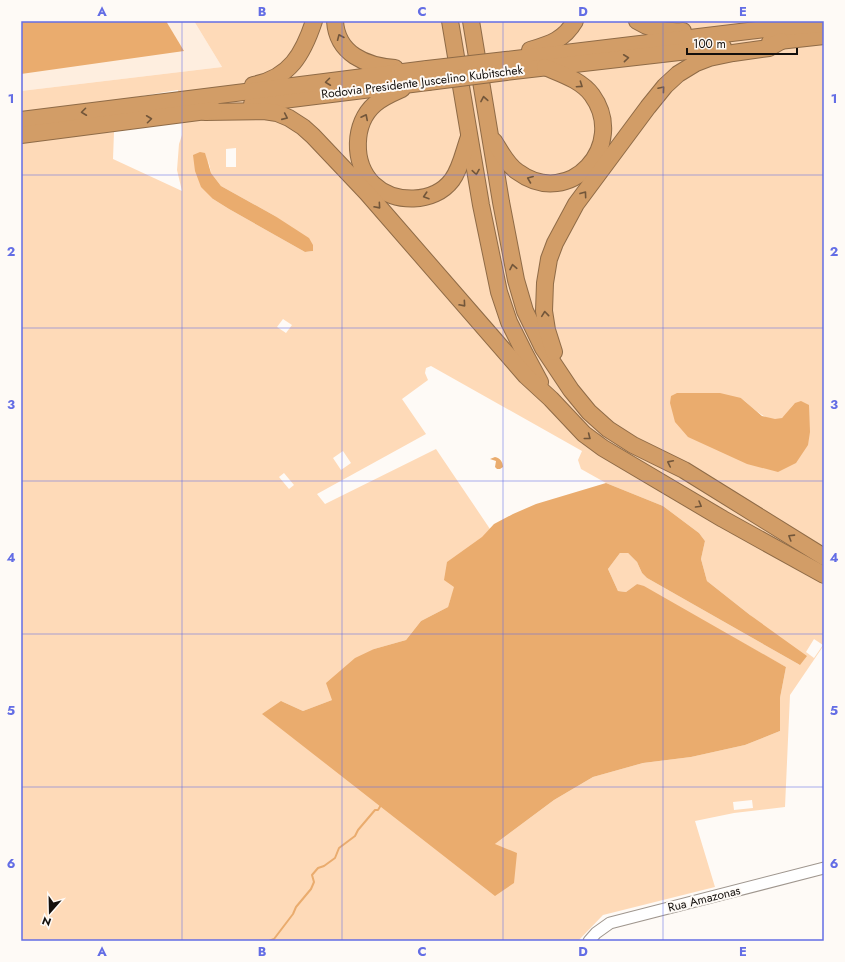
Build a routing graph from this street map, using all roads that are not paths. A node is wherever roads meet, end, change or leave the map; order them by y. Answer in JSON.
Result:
{"nodes":[{"id":1,"x":314,"y":21,"type":"edge"},
{"id":2,"x":335,"y":21,"type":"edge"},
{"id":3,"x":450,"y":21,"type":"edge"},
{"id":4,"x":471,"y":21,"type":"edge"},
{"id":5,"x":575,"y":21,"type":"edge"},
{"id":6,"x":637,"y":21,"type":"edge"},
{"id":7,"x":824,"y":24,"type":"edge"},
{"id":8,"x":732,"y":33,"type":"junction"},
{"id":9,"x":824,"y":36,"type":"edge"},
{"id":10,"x":780,"y":41,"type":"junction"},
{"id":11,"x":508,"y":64,"type":"junction"},
{"id":12,"x":545,"y":67,"type":"junction"},
{"id":13,"x":424,"y":76,"type":"junction"},
{"id":14,"x":217,"y":96,"type":"junction"},
{"id":15,"x":205,"y":112,"type":"junction"},
{"id":16,"x":21,"y":120,"type":"edge"},
{"id":17,"x":470,"y":133,"type":"junction"},
{"id":18,"x":21,"y":135,"type":"edge"},
{"id":19,"x":491,"y":137,"type":"junction"},
{"id":20,"x":571,"y":390,"type":"junction"},
{"id":21,"x":551,"y":399,"type":"junction"},
{"id":22,"x":608,"y":428,"type":"junction"},
{"id":23,"x":824,"y":557,"type":"edge"},
{"id":24,"x":824,"y":575,"type":"edge"},
{"id":25,"x":824,"y":868,"type":"edge"},
{"id":26,"x":589,"y":941,"type":"edge"}],
"edges":[{"from":1,"to":14,"type":"highway"},
{"from":13,"to":2,"type":"highway","one_way":true},
{"from":3,"to":17,"type":"highway"},
{"from":19,"to":4,"type":"highway","one_way":true},
{"from":5,"to":11,"type":"highway"},
{"from":6,"to":8,"type":"highway"},
{"from":7,"to":8,"type":"highway","name":"Rodovia Presidente Juscelino Kubitschek"},
{"from":8,"to":11,"type":"highway","name":"Rodovia Presidente Juscelino Kubitschek"},
{"from":9,"to":10,"type":"highway","name":"Rodovia Presidente Juscelino Kubitschek"},
{"from":12,"to":10,"type":"highway","name":"Rodovia Presidente Juscelino Kubitschek","one_way":true},
{"from":20,"to":10,"type":"highway","one_way":true},
{"from":11,"to":12,"type":"highway","name":"Rodovia Presidente Juscelino Kubitschek"},
{"from":11,"to":13,"type":"highway","name":"Rodovia Presidente Juscelino Kubitschek","bridge":true},
{"from":12,"to":19,"type":"highway","one_way":true},
{"from":13,"to":14,"type":"highway","name":"Rodovia Presidente Juscelino Kubitschek","one_way":true},
{"from":13,"to":15,"type":"highway","name":"Rodovia Presidente Juscelino Kubitschek"},
{"from":17,"to":13,"type":"highway","one_way":true},
{"from":14,"to":16,"type":"highway","name":"Rodovia Presidente Juscelino Kubitschek","one_way":true},
{"from":18,"to":15,"type":"highway","name":"Rodovia Presidente Juscelino Kubitschek","one_way":true},
{"from":15,"to":21,"type":"highway","one_way":true},
{"from":17,"to":21,"type":"highway","one_way":true},
{"from":20,"to":19,"type":"highway","one_way":true},
{"from":20,"to":22,"type":"highway"},
{"from":21,"to":22,"type":"highway"},
{"from":21,"to":24,"type":"highway","one_way":true},
{"from":23,"to":22,"type":"highway","one_way":true},
{"from":25,"to":26,"type":"street","name":"Rua Amazonas"}]}
